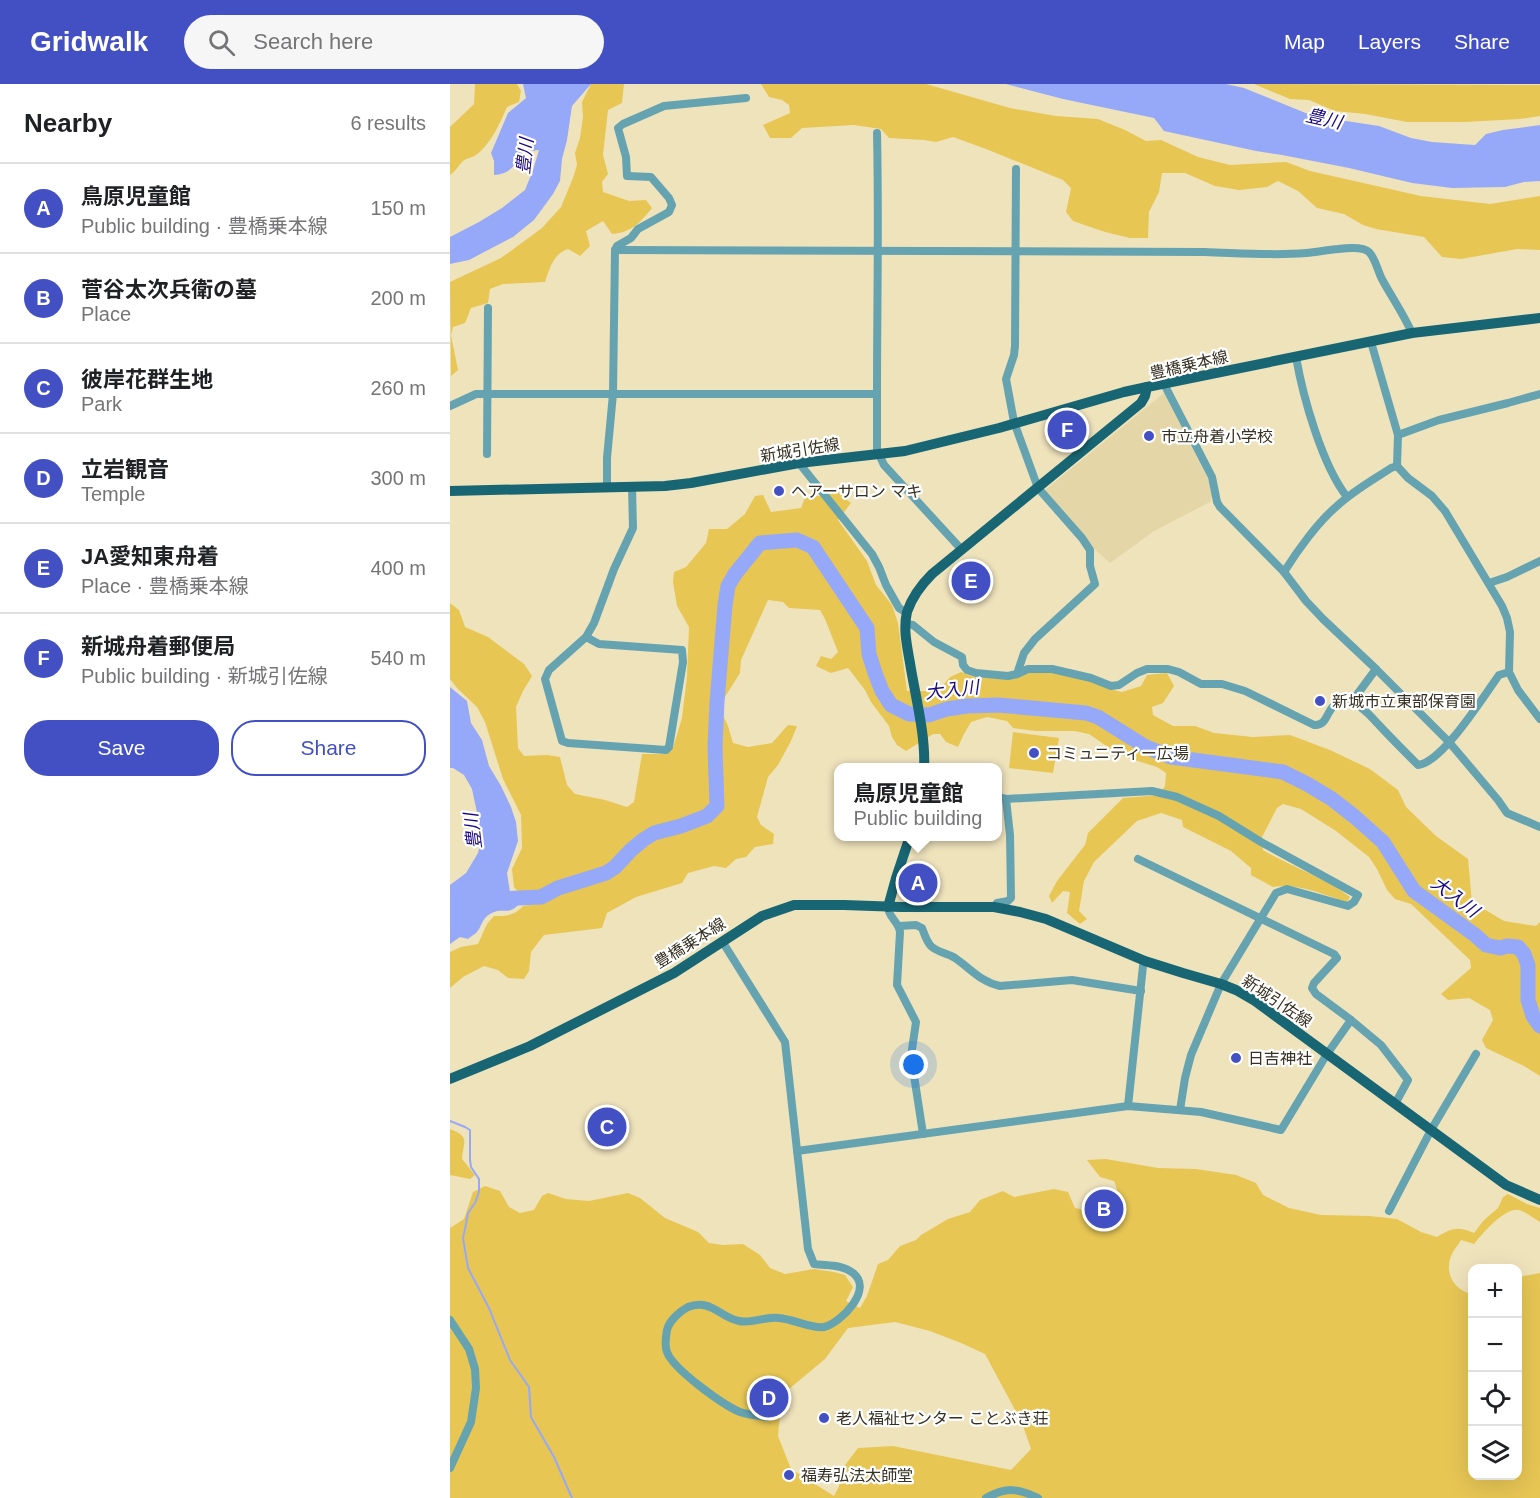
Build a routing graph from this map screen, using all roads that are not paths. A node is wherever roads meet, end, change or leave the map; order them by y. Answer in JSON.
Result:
{"nodes":[{"id":1,"x":746,"y":98,"type":"dead end"},
{"id":2,"x":877,"y":133,"type":"dead end"},
{"id":3,"x":1017,"y":169,"type":"dead end"},
{"id":4,"x":615,"y":250,"type":"junction"},
{"id":5,"x":877,"y":252,"type":"junction"},
{"id":6,"x":1015,"y":252,"type":"junction"},
{"id":7,"x":488,"y":308,"type":"dead end"},
{"id":8,"x":1540,"y":318,"type":"edge"},
{"id":9,"x":1412,"y":333,"type":"junction"},
{"id":10,"x":1371,"y":342,"type":"junction"},
{"id":11,"x":1296,"y":357,"type":"junction"},
{"id":12,"x":1164,"y":384,"type":"junction"},
{"id":13,"x":1147,"y":387,"type":"junction"},
{"id":14,"x":487,"y":394,"type":"junction"},
{"id":15,"x":613,"y":394,"type":"junction"},
{"id":16,"x":877,"y":394,"type":"junction"},
{"id":17,"x":1540,"y":394,"type":"edge"},
{"id":18,"x":450,"y":406,"type":"edge"},
{"id":19,"x":1014,"y":424,"type":"junction"},
{"id":20,"x":1398,"y":435,"type":"junction"},
{"id":21,"x":487,"y":454,"type":"dead end"},
{"id":22,"x":878,"y":454,"type":"junction"},
{"id":23,"x":799,"y":463,"type":"junction"},
{"id":24,"x":1397,"y":466,"type":"junction"},
{"id":25,"x":632,"y":487,"type":"junction"},
{"id":26,"x":607,"y":488,"type":"junction"},
{"id":27,"x":1038,"y":488,"type":"junction"},
{"id":28,"x":450,"y":491,"type":"edge"},
{"id":29,"x":1347,"y":497,"type":"junction"},
{"id":30,"x":962,"y":550,"type":"junction"},
{"id":31,"x":1540,"y":561,"type":"edge"},
{"id":32,"x":1284,"y":573,"type":"junction"},
{"id":33,"x":1489,"y":583,"type":"junction"},
{"id":34,"x":906,"y":618,"type":"junction"},
{"id":35,"x":586,"y":637,"type":"junction"},
{"id":36,"x":1376,"y":669,"type":"junction"},
{"id":37,"x":1509,"y":672,"type":"junction"},
{"id":38,"x":1017,"y":674,"type":"junction"},
{"id":39,"x":1354,"y":704,"type":"junction"},
{"id":40,"x":1540,"y":719,"type":"edge"},
{"id":41,"x":1449,"y":742,"type":"junction"},
{"id":42,"x":924,"y":763,"type":"edge"},
{"id":43,"x":1002,"y":798,"type":"edge"},
{"id":44,"x":1540,"y":828,"type":"edge"},
{"id":45,"x":909,"y":841,"type":"edge"},
{"id":46,"x":1138,"y":859,"type":"dead end"},
{"id":47,"x":888,"y":907,"type":"junction"},
{"id":48,"x":994,"y":907,"type":"junction"},
{"id":49,"x":1260,"y":919,"type":"junction"},
{"id":50,"x":899,"y":926,"type":"junction"},
{"id":51,"x":722,"y":941,"type":"junction"},
{"id":52,"x":1145,"y":961,"type":"junction"},
{"id":53,"x":1221,"y":984,"type":"junction"},
{"id":54,"x":1141,"y":991,"type":"junction"},
{"id":55,"x":1351,"y":1020,"type":"junction"},
{"id":56,"x":1327,"y":1054,"type":"junction"},
{"id":57,"x":1476,"y":1054,"type":"dead end"},
{"id":58,"x":450,"y":1079,"type":"edge"},
{"id":59,"x":1395,"y":1104,"type":"junction"},
{"id":60,"x":1128,"y":1106,"type":"junction"},
{"id":61,"x":1180,"y":1110,"type":"junction"},
{"id":62,"x":1431,"y":1130,"type":"junction"},
{"id":63,"x":923,"y":1134,"type":"junction"},
{"id":64,"x":797,"y":1151,"type":"junction"},
{"id":65,"x":1540,"y":1200,"type":"edge"},
{"id":66,"x":1389,"y":1211,"type":"dead end"},
{"id":67,"x":450,"y":1320,"type":"edge"},
{"id":68,"x":767,"y":1417,"type":"dead end"},
{"id":69,"x":450,"y":1468,"type":"edge"},
{"id":70,"x":986,"y":1498,"type":"edge"},
{"id":71,"x":1038,"y":1498,"type":"edge"}],
"edges":[{"from":1,"to":4,"type":"street"},
{"from":2,"to":5,"type":"street"},
{"from":3,"to":6,"type":"street"},
{"from":4,"to":5,"type":"street"},
{"from":4,"to":15,"type":"street"},
{"from":5,"to":6,"type":"street"},
{"from":5,"to":16,"type":"street"},
{"from":6,"to":9,"type":"street"},
{"from":6,"to":19,"type":"street"},
{"from":7,"to":14,"type":"street"},
{"from":8,"to":9,"type":"main road","name":"豊橋乗本線"},
{"from":9,"to":10,"type":"main road","name":"豊橋乗本線"},
{"from":10,"to":11,"type":"main road","name":"豊橋乗本線"},
{"from":10,"to":20,"type":"street"},
{"from":11,"to":12,"type":"main road","name":"豊橋乗本線"},
{"from":11,"to":29,"type":"street"},
{"from":12,"to":13,"type":"main road","name":"豊橋乗本線"},
{"from":12,"to":32,"type":"street"},
{"from":13,"to":19,"type":"main road","name":"新城引佐線"},
{"from":13,"to":27,"type":"main road","name":"豊橋乗本線"},
{"from":14,"to":15,"type":"street"},
{"from":14,"to":18,"type":"street"},
{"from":14,"to":21,"type":"street"},
{"from":15,"to":16,"type":"street"},
{"from":15,"to":26,"type":"street"},
{"from":16,"to":22,"type":"street"},
{"from":17,"to":20,"type":"street"},
{"from":19,"to":22,"type":"main road","name":"新城引佐線"},
{"from":19,"to":27,"type":"street"},
{"from":20,"to":24,"type":"street"},
{"from":22,"to":23,"type":"main road","name":"新城引佐線"},
{"from":22,"to":30,"type":"street"},
{"from":23,"to":25,"type":"main road","name":"新城引佐線"},
{"from":23,"to":34,"type":"street"},
{"from":24,"to":29,"type":"street"},
{"from":24,"to":33,"type":"street"},
{"from":25,"to":26,"type":"main road","name":"新城引佐線"},
{"from":25,"to":35,"type":"street"},
{"from":26,"to":28,"type":"main road","name":"新城引佐線"},
{"from":27,"to":30,"type":"main road","name":"豊橋乗本線"},
{"from":27,"to":38,"type":"street"},
{"from":29,"to":32,"type":"street"},
{"from":30,"to":34,"type":"main road","name":"豊橋乗本線"},
{"from":31,"to":33,"type":"street"},
{"from":32,"to":36,"type":"street"},
{"from":33,"to":37,"type":"street"},
{"from":34,"to":38,"type":"street"},
{"from":34,"to":42,"type":"main road"},
{"from":35,"to":35,"type":"street"},
{"from":36,"to":39,"type":"street"},
{"from":36,"to":41,"type":"street"},
{"from":37,"to":40,"type":"street"},
{"from":37,"to":41,"type":"street"},
{"from":38,"to":39,"type":"street"},
{"from":39,"to":41,"type":"street"},
{"from":41,"to":44,"type":"street"},
{"from":43,"to":48,"type":"street"},
{"from":43,"to":49,"type":"street"},
{"from":45,"to":47,"type":"main road"},
{"from":46,"to":49,"type":"street"},
{"from":47,"to":48,"type":"main road","name":"新城引佐線"},
{"from":47,"to":50,"type":"street"},
{"from":47,"to":51,"type":"main road","name":"豊橋乗本線"},
{"from":48,"to":52,"type":"main road","name":"新城引佐線"},
{"from":49,"to":53,"type":"street"},
{"from":49,"to":55,"type":"street"},
{"from":50,"to":54,"type":"street"},
{"from":50,"to":63,"type":"street"},
{"from":51,"to":58,"type":"main road","name":"豊橋乗本線"},
{"from":51,"to":64,"type":"street"},
{"from":52,"to":53,"type":"main road","name":"新城引佐線"},
{"from":52,"to":54,"type":"street"},
{"from":53,"to":56,"type":"main road","name":"新城引佐線"},
{"from":53,"to":61,"type":"street"},
{"from":54,"to":60,"type":"street"},
{"from":55,"to":56,"type":"street"},
{"from":55,"to":59,"type":"street"},
{"from":56,"to":59,"type":"main road","name":"新城引佐線"},
{"from":56,"to":61,"type":"street"},
{"from":57,"to":62,"type":"street"},
{"from":59,"to":62,"type":"main road","name":"新城引佐線"},
{"from":60,"to":61,"type":"street"},
{"from":60,"to":63,"type":"street"},
{"from":62,"to":65,"type":"main road","name":"新城引佐線"},
{"from":62,"to":66,"type":"street"},
{"from":63,"to":64,"type":"street"},
{"from":64,"to":68,"type":"street"},
{"from":67,"to":69,"type":"street"},
{"from":70,"to":71,"type":"street"}]}
